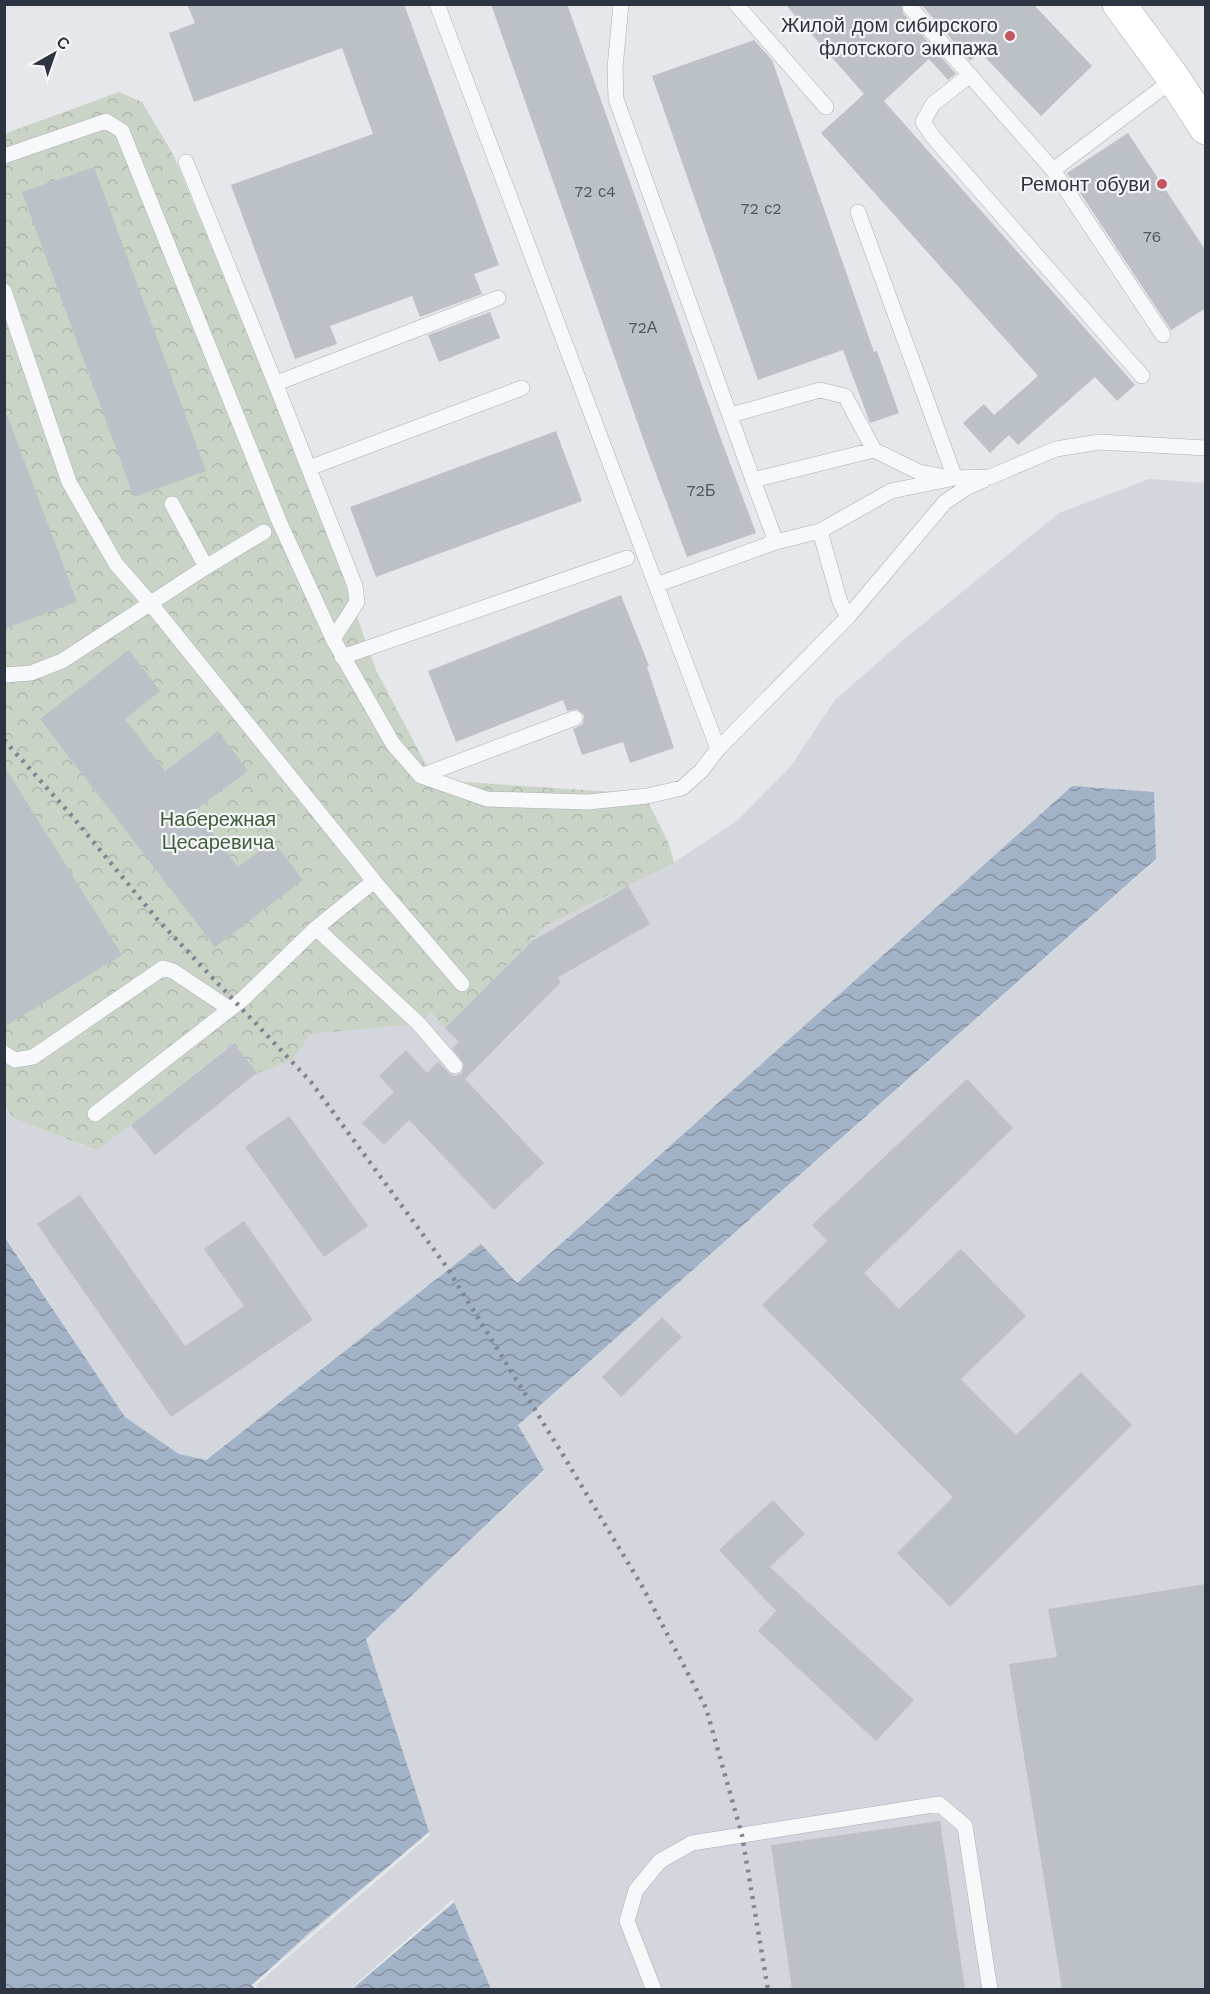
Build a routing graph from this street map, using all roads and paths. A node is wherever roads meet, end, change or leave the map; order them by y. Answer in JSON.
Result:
{"nodes":[{"id":1,"x":437,"y":4,"type":"edge"},
{"id":2,"x":621,"y":4,"type":"edge"},
{"id":3,"x":736,"y":4,"type":"edge"},
{"id":4,"x":1119,"y":4,"type":"edge"},
{"id":5,"x":910,"y":7,"type":"dead end"},
{"id":6,"x":970,"y":75,"type":"junction"},
{"id":7,"x":1174,"y":79,"type":"junction"},
{"id":8,"x":826,"y":107,"type":"dead end"},
{"id":9,"x":1206,"y":128,"type":"edge"},
{"id":10,"x":4,"y":156,"type":"edge"},
{"id":11,"x":186,"y":162,"type":"dead end"},
{"id":12,"x":1053,"y":170,"type":"junction"},
{"id":13,"x":858,"y":212,"type":"dead end"},
{"id":14,"x":4,"y":291,"type":"edge"},
{"id":15,"x":498,"y":298,"type":"dead end"},
{"id":16,"x":1162,"y":335,"type":"dead end"},
{"id":17,"x":1142,"y":376,"type":"dead end"},
{"id":18,"x":276,"y":385,"type":"junction"},
{"id":19,"x":522,"y":388,"type":"dead end"},
{"id":20,"x":731,"y":415,"type":"junction"},
{"id":21,"x":1206,"y":448,"type":"edge"},
{"id":22,"x":874,"y":450,"type":"junction"},
{"id":23,"x":309,"y":468,"type":"junction"},
{"id":24,"x":990,"y":477,"type":"junction"},
{"id":25,"x":955,"y":478,"type":"junction"},
{"id":26,"x":753,"y":480,"type":"junction"},
{"id":27,"x":172,"y":504,"type":"dead end"},
{"id":28,"x":820,"y":531,"type":"junction"},
{"id":29,"x":264,"y":532,"type":"dead end"},
{"id":30,"x":776,"y":542,"type":"junction"},
{"id":31,"x":627,"y":558,"type":"dead end"},
{"id":32,"x":206,"y":567,"type":"junction"},
{"id":33,"x":656,"y":585,"type":"junction"},
{"id":34,"x":151,"y":604,"type":"junction"},
{"id":35,"x":848,"y":617,"type":"junction"},
{"id":36,"x":333,"y":639,"type":"junction"},
{"id":37,"x":342,"y":657,"type":"junction"},
{"id":38,"x":4,"y":675,"type":"edge"},
{"id":39,"x":575,"y":718,"type":"dead end"},
{"id":40,"x":718,"y":749,"type":"junction"},
{"id":41,"x":421,"y":776,"type":"junction"},
{"id":42,"x":374,"y":881,"type":"junction"},
{"id":43,"x":316,"y":928,"type":"junction"},
{"id":44,"x":462,"y":984,"type":"dead end"},
{"id":45,"x":230,"y":1008,"type":"junction"},
{"id":46,"x":4,"y":1053,"type":"edge"},
{"id":47,"x":455,"y":1066,"type":"dead end"},
{"id":48,"x":95,"y":1114,"type":"dead end"},
{"id":49,"x":654,"y":1989,"type":"edge"},
{"id":50,"x":990,"y":1989,"type":"edge"}],
"edges":[{"from":1,"to":33,"type":"lane"},
{"from":2,"to":20,"type":"lane"},
{"from":3,"to":8,"type":"lane"},
{"from":4,"to":7,"type":"main road"},
{"from":5,"to":6,"type":"lane"},
{"from":6,"to":12,"type":"lane"},
{"from":6,"to":17,"type":"lane"},
{"from":7,"to":9,"type":"main road"},
{"from":7,"to":12,"type":"lane"},
{"from":10,"to":36,"type":"lane"},
{"from":11,"to":18,"type":"lane"},
{"from":12,"to":16,"type":"lane"},
{"from":13,"to":25,"type":"lane"},
{"from":14,"to":34,"type":"lane"},
{"from":15,"to":18,"type":"lane"},
{"from":18,"to":23,"type":"lane"},
{"from":19,"to":23,"type":"lane"},
{"from":20,"to":22,"type":"lane"},
{"from":20,"to":26,"type":"lane"},
{"from":21,"to":24,"type":"lane"},
{"from":22,"to":25,"type":"lane"},
{"from":22,"to":26,"type":"lane"},
{"from":23,"to":36,"type":"lane"},
{"from":24,"to":25,"type":"lane"},
{"from":24,"to":35,"type":"lane"},
{"from":25,"to":28,"type":"lane"},
{"from":26,"to":30,"type":"lane"},
{"from":27,"to":32,"type":"lane"},
{"from":28,"to":30,"type":"lane"},
{"from":28,"to":35,"type":"lane"},
{"from":29,"to":32,"type":"lane"},
{"from":30,"to":33,"type":"lane"},
{"from":31,"to":37,"type":"lane"},
{"from":32,"to":34,"type":"lane"},
{"from":33,"to":40,"type":"lane"},
{"from":34,"to":38,"type":"lane"},
{"from":34,"to":42,"type":"lane"},
{"from":35,"to":40,"type":"lane"},
{"from":36,"to":37,"type":"lane"},
{"from":37,"to":41,"type":"lane"},
{"from":39,"to":41,"type":"lane"},
{"from":40,"to":41,"type":"lane"},
{"from":42,"to":43,"type":"lane"},
{"from":42,"to":44,"type":"lane"},
{"from":43,"to":45,"type":"lane"},
{"from":43,"to":47,"type":"lane"},
{"from":45,"to":46,"type":"lane"},
{"from":45,"to":48,"type":"lane"},
{"from":49,"to":50,"type":"lane"}]}
